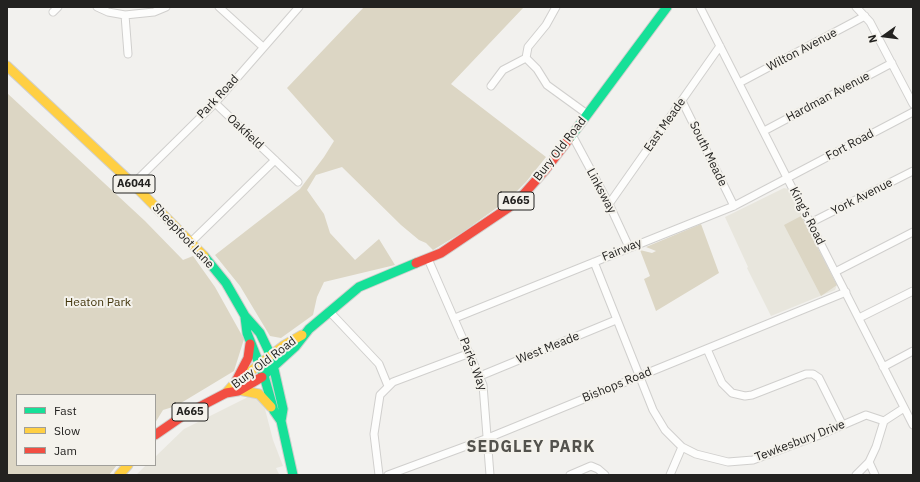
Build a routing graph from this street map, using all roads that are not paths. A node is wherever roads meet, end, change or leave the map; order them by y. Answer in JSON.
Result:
{"nodes":[{"id":1,"x":98,"y":7,"type":"edge"},
{"id":2,"x":166,"y":7,"type":"edge"},
{"id":3,"x":218,"y":7,"type":"edge"},
{"id":4,"x":299,"y":7,"type":"edge"},
{"id":5,"x":556,"y":7,"type":"edge"},
{"id":6,"x":667,"y":7,"type":"edge"},
{"id":7,"x":856,"y":7,"type":"edge"},
{"id":8,"x":703,"y":8,"type":"edge"},
{"id":9,"x":125,"y":15,"type":"junction"},
{"id":10,"x":865,"y":16,"type":"junction"},
{"id":11,"x":720,"y":46,"type":"junction"},
{"id":12,"x":263,"y":47,"type":"junction"},
{"id":13,"x":128,"y":54,"type":"dead end"},
{"id":14,"x":526,"y":58,"type":"junction"},
{"id":15,"x":892,"y":63,"type":"junction"},
{"id":16,"x":7,"y":66,"type":"edge"},
{"id":17,"x":739,"y":83,"type":"junction"},
{"id":18,"x":491,"y":86,"type":"dead end"},
{"id":19,"x":682,"y":101,"type":"junction"},
{"id":20,"x":215,"y":103,"type":"junction"},
{"id":21,"x":913,"y":104,"type":"edge"},
{"id":22,"x":913,"y":112,"type":"edge"},
{"id":23,"x":587,"y":114,"type":"junction"},
{"id":24,"x":764,"y":131,"type":"junction"},
{"id":25,"x":572,"y":135,"type":"junction"},
{"id":26,"x":275,"y":160,"type":"junction"},
{"id":27,"x":913,"y":171,"type":"edge"},
{"id":28,"x":787,"y":178,"type":"junction"},
{"id":29,"x":298,"y":182,"type":"dead end"},
{"id":30,"x":133,"y":184,"type":"junction"},
{"id":31,"x":609,"y":204,"type":"junction"},
{"id":32,"x":734,"y":206,"type":"junction"},
{"id":33,"x":810,"y":222,"type":"junction"},
{"id":34,"x":913,"y":232,"type":"edge"},
{"id":35,"x":191,"y":242,"type":"junction"},
{"id":36,"x":629,"y":247,"type":"junction"},
{"id":37,"x":428,"y":259,"type":"junction"},
{"id":38,"x":594,"y":262,"type":"junction"},
{"id":39,"x":835,"y":272,"type":"junction"},
{"id":40,"x":913,"y":291,"type":"edge"},
{"id":41,"x":846,"y":292,"type":"junction"},
{"id":42,"x":329,"y":311,"type":"junction"},
{"id":43,"x":245,"y":316,"type":"junction"},
{"id":44,"x":455,"y":318,"type":"junction"},
{"id":45,"x":859,"y":318,"type":"junction"},
{"id":46,"x":616,"y":320,"type":"junction"},
{"id":47,"x":303,"y":335,"type":"junction"},
{"id":48,"x":250,"y":342,"type":"junction"},
{"id":49,"x":707,"y":349,"type":"junction"},
{"id":50,"x":913,"y":351,"type":"edge"},
{"id":51,"x":470,"y":353,"type":"junction"},
{"id":52,"x":265,"y":360,"type":"junction"},
{"id":53,"x":884,"y":366,"type":"junction"},
{"id":54,"x":274,"y":367,"type":"junction"},
{"id":55,"x":264,"y":376,"type":"junction"},
{"id":56,"x":480,"y":376,"type":"junction"},
{"id":57,"x":639,"y":376,"type":"junction"},
{"id":58,"x":388,"y":386,"type":"junction"},
{"id":59,"x":235,"y":388,"type":"junction"},
{"id":60,"x":908,"y":410,"type":"edge"},
{"id":61,"x":274,"y":411,"type":"junction"},
{"id":62,"x":281,"y":421,"type":"junction"},
{"id":63,"x":884,"y":421,"type":"junction"},
{"id":64,"x":842,"y":424,"type":"junction"},
{"id":65,"x":913,"y":425,"type":"edge"},
{"id":66,"x":156,"y":433,"type":"edge"},
{"id":67,"x":488,"y":438,"type":"junction"},
{"id":68,"x":682,"y":447,"type":"junction"},
{"id":69,"x":869,"y":462,"type":"junction"},
{"id":70,"x":127,"y":466,"type":"edge"},
{"id":71,"x":408,"y":467,"type":"junction"},
{"id":72,"x":119,"y":475,"type":"edge"},
{"id":73,"x":293,"y":475,"type":"edge"},
{"id":74,"x":379,"y":475,"type":"edge"},
{"id":75,"x":388,"y":475,"type":"edge"},
{"id":76,"x":410,"y":475,"type":"edge"},
{"id":77,"x":490,"y":475,"type":"edge"},
{"id":78,"x":570,"y":475,"type":"edge"},
{"id":79,"x":605,"y":475,"type":"edge"},
{"id":80,"x":670,"y":475,"type":"edge"},
{"id":81,"x":856,"y":475,"type":"edge"},
{"id":82,"x":875,"y":475,"type":"edge"}],
"edges":[{"from":1,"to":9,"type":"street"},
{"from":2,"to":9,"type":"street"},
{"from":3,"to":12,"type":"street"},
{"from":4,"to":12,"type":"street","name":"Park Road"},
{"from":5,"to":14,"type":"street"},
{"from":6,"to":23,"type":"main road","name":"Bury Old Road","number":"A665"},
{"from":7,"to":10,"type":"street"},
{"from":8,"to":11,"type":"street","name":"King's Road"},
{"from":9,"to":13,"type":"street"},
{"from":10,"to":15,"type":"street"},
{"from":10,"to":17,"type":"street","name":"Wilton Avenue"},
{"from":11,"to":17,"type":"street","name":"King's Road"},
{"from":11,"to":19,"type":"street","name":"East Meade"},
{"from":12,"to":20,"type":"street","name":"Park Road"},
{"from":14,"to":18,"type":"street"},
{"from":14,"to":23,"type":"street"},
{"from":15,"to":21,"type":"street"},
{"from":15,"to":24,"type":"street","name":"Hardman Avenue"},
{"from":16,"to":30,"type":"main road","name":"Sheepfoot Lane","number":"A6044"},
{"from":17,"to":24,"type":"street","name":"King's Road"},
{"from":19,"to":31,"type":"street","name":"East Meade"},
{"from":19,"to":32,"type":"street","name":"South Meade"},
{"from":20,"to":26,"type":"street","name":"Oakfield"},
{"from":20,"to":30,"type":"street","name":"Park Road"},
{"from":22,"to":28,"type":"street","name":"Fort Road"},
{"from":23,"to":25,"type":"main road","name":"Bury Old Road","number":"A665"},
{"from":24,"to":28,"type":"street","name":"King's Road"},
{"from":25,"to":31,"type":"street","name":"Linksway"},
{"from":25,"to":37,"type":"main road","name":"Bury Old Road","number":"A665"},
{"from":26,"to":29,"type":"street","name":"Oakfield"},
{"from":26,"to":35,"type":"street"},
{"from":27,"to":33,"type":"street","name":"York Avenue"},
{"from":28,"to":32,"type":"street","name":"Fairway"},
{"from":28,"to":33,"type":"street","name":"King's Road"},
{"from":30,"to":35,"type":"main road","name":"Sheepfoot Lane","number":"A6044"},
{"from":31,"to":36,"type":"street","name":"Linksway"},
{"from":32,"to":36,"type":"street","name":"Fairway"},
{"from":33,"to":39,"type":"street","name":"King's Road"},
{"from":34,"to":39,"type":"street"},
{"from":35,"to":43,"type":"main road","name":"Sheepfoot Lane","number":"A6044"},
{"from":36,"to":38,"type":"street","name":"Fairway"},
{"from":37,"to":42,"type":"main road","name":"Bury Old Road","number":"A665"},
{"from":37,"to":44,"type":"street","name":"Parks Way"},
{"from":38,"to":44,"type":"street","name":"Fairway"},
{"from":38,"to":46,"type":"street","name":"Tewkesbury Drive"},
{"from":39,"to":41,"type":"street","name":"King's Road"},
{"from":40,"to":45,"type":"street"},
{"from":41,"to":45,"type":"street","name":"King's Road"},
{"from":41,"to":49,"type":"street","name":"Bishops Road"},
{"from":42,"to":47,"type":"main road","name":"Bury Old Road","number":"A665"},
{"from":42,"to":58,"type":"street"},
{"from":43,"to":48,"type":"main road","name":"Sheepfoot Lane","number":"A6044"},
{"from":43,"to":52,"type":"main road","name":"Sheepfoot Lane","number":"A6044"},
{"from":44,"to":51,"type":"street","name":"Parks Way"},
{"from":45,"to":53,"type":"street","name":"King's Road"},
{"from":46,"to":56,"type":"street","name":"West Meade"},
{"from":46,"to":57,"type":"street","name":"Tewkesbury Drive"},
{"from":47,"to":52,"type":"main road","name":"Bury Old Road","number":"A665"},
{"from":47,"to":54,"type":"main road","name":"Bury Old Road","number":"A665"},
{"from":48,"to":52,"type":"main road","name":"Sheepfoot Lane","number":"A6044"},
{"from":48,"to":59,"type":"main road"},
{"from":49,"to":57,"type":"street","name":"Bishops Road"},
{"from":49,"to":64,"type":"street"},
{"from":50,"to":53,"type":"street"},
{"from":51,"to":56,"type":"street","name":"Parks Way"},
{"from":51,"to":58,"type":"street"},
{"from":52,"to":54,"type":"main road","name":"Sheepfoot Lane","number":"A6044"},
{"from":52,"to":55,"type":"main road","name":"Sheepfoot Lane","number":"A6044"},
{"from":52,"to":59,"type":"main road","name":"Bury Old Road","number":"A665"},
{"from":53,"to":60,"type":"street","name":"King's Road"},
{"from":54,"to":55,"type":"main road","name":"Bury Old Road","number":"A665"},
{"from":54,"to":62,"type":"main road","number":"A6044"},
{"from":55,"to":59,"type":"main road","name":"Bury Old Road","number":"A665"},
{"from":55,"to":61,"type":"main road","number":"A6044"},
{"from":56,"to":67,"type":"street","name":"Parks Way"},
{"from":57,"to":67,"type":"street","name":"Bishops Road"},
{"from":57,"to":68,"type":"street","name":"Tewkesbury Drive"},
{"from":58,"to":74,"type":"street"},
{"from":59,"to":61,"type":"main road"},
{"from":59,"to":66,"type":"main road","name":"Bury Old Road","number":"A665"},
{"from":60,"to":63,"type":"street"},
{"from":60,"to":65,"type":"street","name":"King's Road"},
{"from":61,"to":62,"type":"main road","number":"A6044"},
{"from":62,"to":73,"type":"main road","number":"A6044"},
{"from":63,"to":64,"type":"street","name":"Tewkesbury Drive"},
{"from":63,"to":69,"type":"street"},
{"from":64,"to":68,"type":"street","name":"Tewkesbury Drive"},
{"from":67,"to":71,"type":"street","name":"Bishops Road"},
{"from":67,"to":77,"type":"street","name":"Parks Way"},
{"from":68,"to":80,"type":"street"},
{"from":69,"to":81,"type":"street"},
{"from":69,"to":82,"type":"street"},
{"from":70,"to":72,"type":"main road"},
{"from":71,"to":75,"type":"street","name":"Bishops Road"},
{"from":71,"to":76,"type":"street"},
{"from":78,"to":79,"type":"street"}]}
